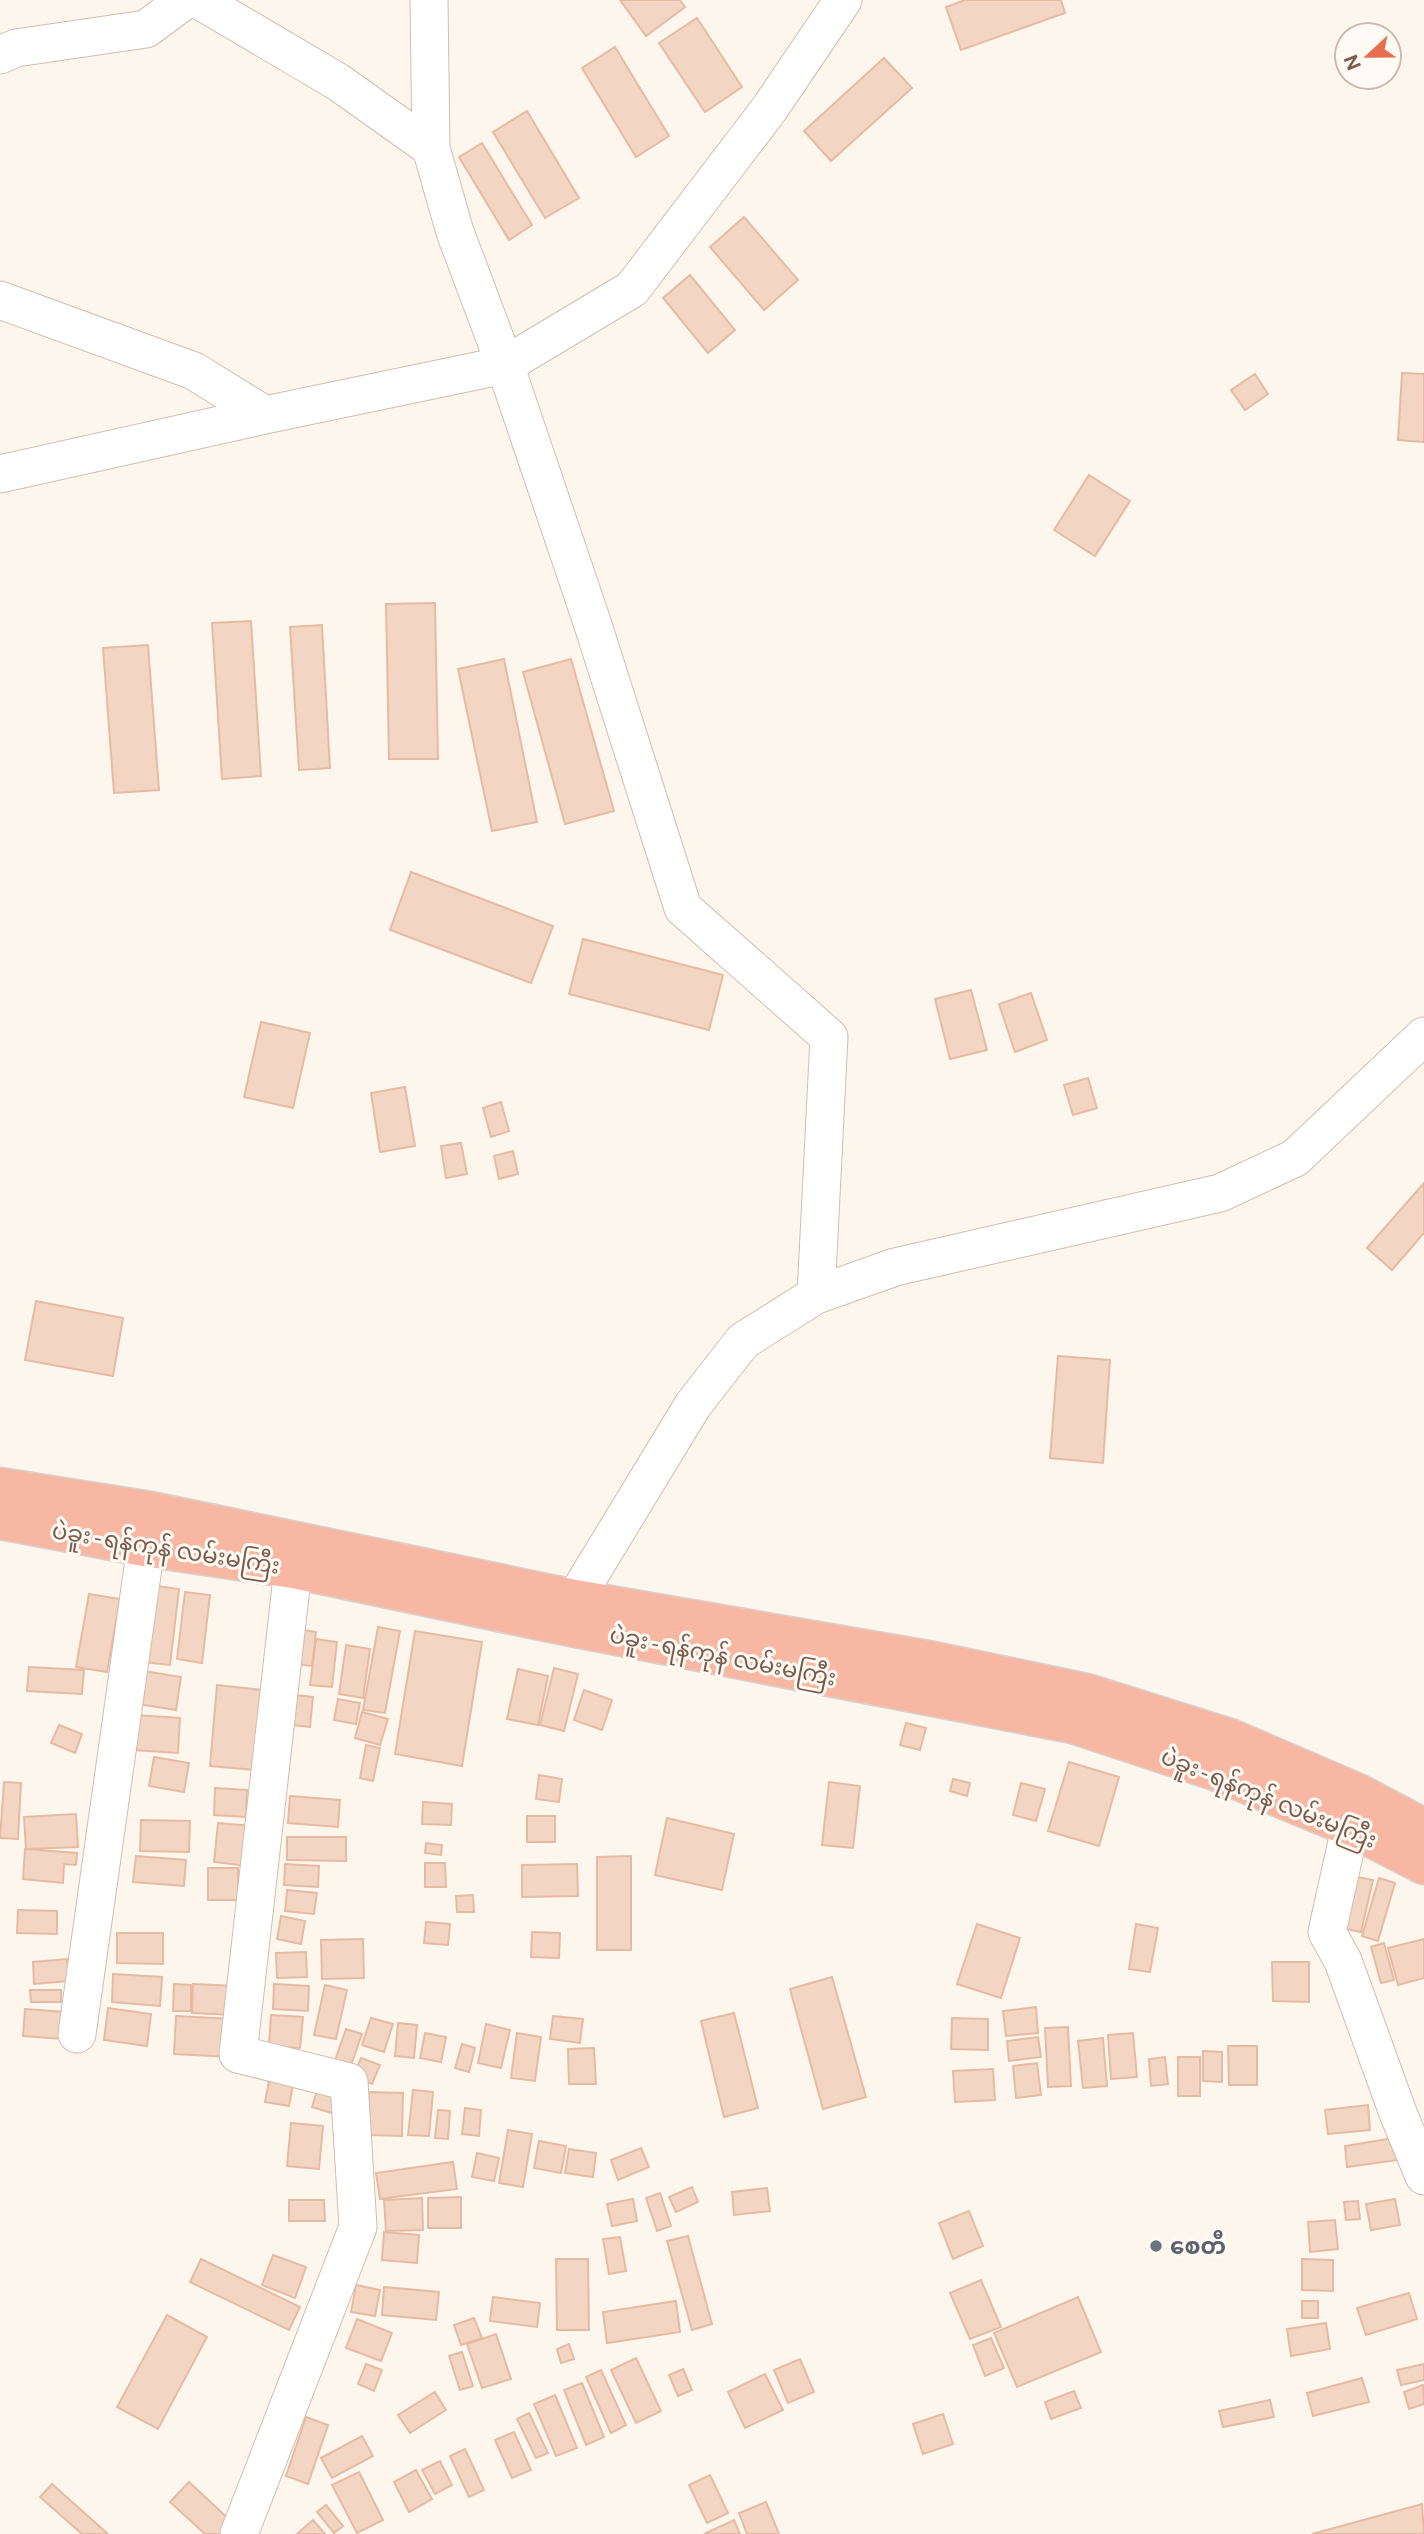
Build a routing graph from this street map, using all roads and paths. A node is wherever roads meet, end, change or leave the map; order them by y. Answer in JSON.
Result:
{"nodes":[{"id":1,"x":185,"y":0,"type":"edge"},
{"id":2,"x":199,"y":0,"type":"edge"},
{"id":3,"x":429,"y":0,"type":"edge"},
{"id":4,"x":843,"y":0,"type":"edge"},
{"id":5,"x":0,"y":55,"type":"edge"},
{"id":6,"x":431,"y":148,"type":"junction"},
{"id":7,"x":0,"y":300,"type":"edge"},
{"id":8,"x":505,"y":365,"type":"junction"},
{"id":9,"x":265,"y":415,"type":"junction"},
{"id":10,"x":0,"y":474,"type":"edge"},
{"id":11,"x":1424,"y":1036,"type":"edge"},
{"id":12,"x":816,"y":1296,"type":"junction"},
{"id":13,"x":0,"y":1487,"type":"edge"},
{"id":14,"x":0,"y":1520,"type":"edge"},
{"id":15,"x":148,"y":1529,"type":"junction"},
{"id":16,"x":293,"y":1570,"type":"junction"},
{"id":17,"x":572,"y":1613,"type":"junction"},
{"id":18,"x":1354,"y":1810,"type":"junction"},
{"id":19,"x":1424,"y":1828,"type":"edge"},
{"id":20,"x":1424,"y":1865,"type":"edge"},
{"id":21,"x":77,"y":2034,"type":"dead end"},
{"id":22,"x":1424,"y":2176,"type":"edge"},
{"id":23,"x":239,"y":2534,"type":"edge"}],
"edges":[{"from":1,"to":5,"type":"street"},
{"from":2,"to":6,"type":"street"},
{"from":3,"to":6,"type":"street"},
{"from":4,"to":8,"type":"street"},
{"from":6,"to":8,"type":"street"},
{"from":7,"to":9,"type":"street"},
{"from":8,"to":9,"type":"street"},
{"from":8,"to":12,"type":"street"},
{"from":9,"to":10,"type":"street"},
{"from":11,"to":12,"type":"street"},
{"from":12,"to":17,"type":"street"},
{"from":13,"to":15,"type":"highway","name":"ပဲခူး - ရန်ကုန် လမ်းမကြီး"},
{"from":14,"to":15,"type":"highway","name":"ပဲခူး - ရန်ကုန် လမ်းမကြီး"},
{"from":15,"to":16,"type":"highway","name":"ပဲခူး - ရန်ကုန် လမ်းမကြီး"},
{"from":15,"to":17,"type":"highway","name":"ပဲခူး - ရန်ကုန် လမ်းမကြီး"},
{"from":15,"to":21,"type":"street"},
{"from":16,"to":17,"type":"highway","name":"ပဲခူး - ရန်ကုန် လမ်းမကြီး"},
{"from":16,"to":23,"type":"street"},
{"from":17,"to":18,"type":"highway","name":"ပဲခူး - ရန်ကုန် လမ်းမကြီး"},
{"from":18,"to":19,"type":"highway","name":"ပဲခူး - ရန်ကုန် လမ်းမကြီး"},
{"from":18,"to":20,"type":"highway","name":"ပဲခူး - ရန်ကုန် လမ်းမကြီး"},
{"from":18,"to":22,"type":"street"}]}
